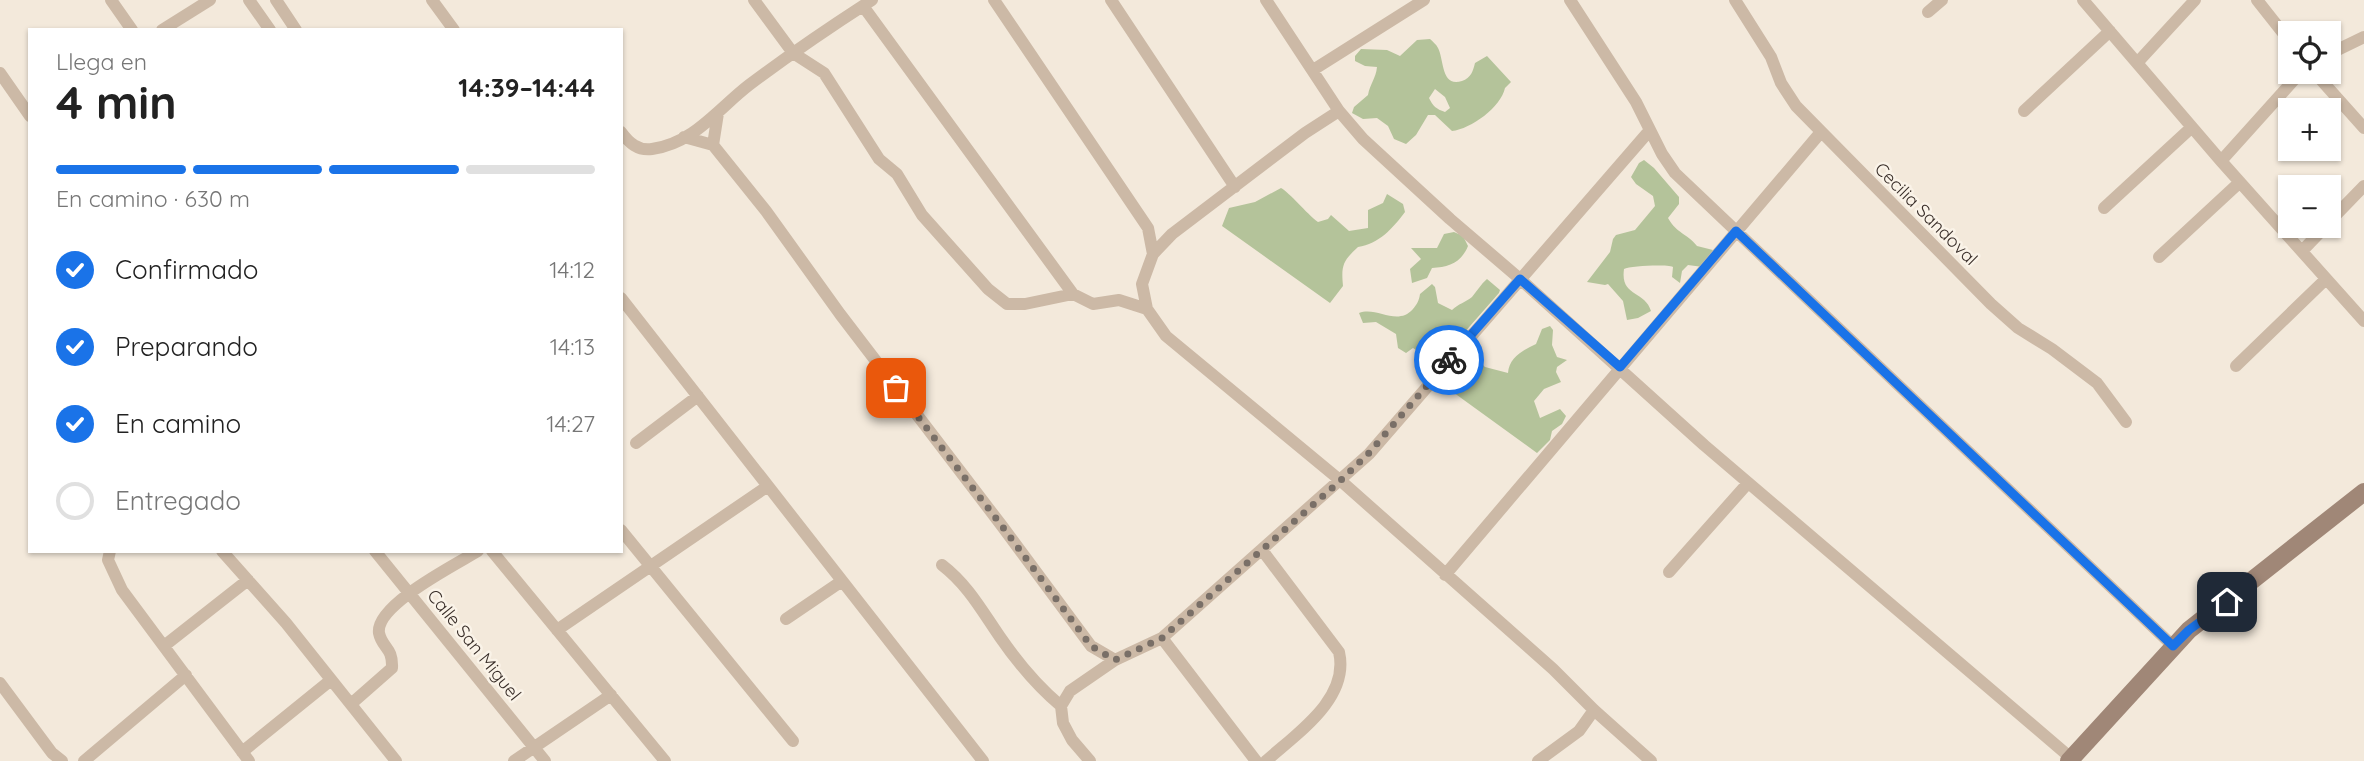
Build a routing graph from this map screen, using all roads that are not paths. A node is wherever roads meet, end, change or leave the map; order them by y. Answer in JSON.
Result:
{"nodes":[{"id":1,"x":111,"y":0,"type":"edge"},
{"id":2,"x":210,"y":0,"type":"edge"},
{"id":3,"x":249,"y":0,"type":"edge"},
{"id":4,"x":275,"y":0,"type":"edge"},
{"id":5,"x":432,"y":0,"type":"edge"},
{"id":6,"x":754,"y":0,"type":"edge"},
{"id":7,"x":994,"y":0,"type":"edge"},
{"id":8,"x":1111,"y":0,"type":"edge"},
{"id":9,"x":1266,"y":0,"type":"edge"},
{"id":10,"x":1424,"y":0,"type":"edge"},
{"id":11,"x":1570,"y":0,"type":"edge"},
{"id":12,"x":1735,"y":0,"type":"edge"},
{"id":13,"x":1942,"y":0,"type":"edge"},
{"id":14,"x":2084,"y":0,"type":"edge"},
{"id":15,"x":2195,"y":0,"type":"edge"},
{"id":16,"x":2257,"y":0,"type":"edge"},
{"id":17,"x":867,"y":3,"type":"edge"},
{"id":18,"x":1407,"y":5,"type":"edge"},
{"id":19,"x":1928,"y":12,"type":"dead end"},
{"id":20,"x":2278,"y":27,"type":"edge"},
{"id":21,"x":131,"y":28,"type":"edge"},
{"id":22,"x":165,"y":28,"type":"edge"},
{"id":23,"x":269,"y":28,"type":"edge"},
{"id":24,"x":295,"y":28,"type":"edge"},
{"id":25,"x":453,"y":28,"type":"edge"},
{"id":26,"x":2110,"y":31,"type":"junction"},
{"id":27,"x":2364,"y":37,"type":"edge"},
{"id":28,"x":2341,"y":48,"type":"edge"},
{"id":29,"x":793,"y":53,"type":"junction"},
{"id":30,"x":2137,"y":63,"type":"junction"},
{"id":31,"x":1313,"y":71,"type":"junction"},
{"id":32,"x":0,"y":73,"type":"edge"},
{"id":33,"x":2290,"y":84,"type":"edge"},
{"id":34,"x":2325,"y":84,"type":"edge"},
{"id":35,"x":1339,"y":111,"type":"junction"},
{"id":36,"x":2024,"y":111,"type":"dead end"},
{"id":37,"x":28,"y":113,"type":"edge"},
{"id":38,"x":718,"y":113,"type":"junction"},
{"id":39,"x":2192,"y":127,"type":"junction"},
{"id":40,"x":2364,"y":128,"type":"edge"},
{"id":41,"x":1650,"y":130,"type":"junction"},
{"id":42,"x":1821,"y":132,"type":"junction"},
{"id":43,"x":623,"y":134,"type":"edge"},
{"id":44,"x":684,"y":136,"type":"junction"},
{"id":45,"x":713,"y":145,"type":"junction"},
{"id":46,"x":2221,"y":161,"type":"junction"},
{"id":47,"x":2240,"y":182,"type":"junction"},
{"id":48,"x":2364,"y":186,"type":"edge"},
{"id":49,"x":1236,"y":187,"type":"junction"},
{"id":50,"x":2104,"y":208,"type":"dead end"},
{"id":51,"x":2341,"y":210,"type":"edge"},
{"id":52,"x":1736,"y":231,"type":"junction"},
{"id":53,"x":2315,"y":238,"type":"edge"},
{"id":54,"x":2302,"y":251,"type":"junction"},
{"id":55,"x":1153,"y":254,"type":"junction"},
{"id":56,"x":2159,"y":257,"type":"dead end"},
{"id":57,"x":1520,"y":279,"type":"junction"},
{"id":58,"x":2326,"y":279,"type":"junction"},
{"id":59,"x":1073,"y":294,"type":"junction"},
{"id":60,"x":623,"y":301,"type":"edge"},
{"id":61,"x":1147,"y":309,"type":"junction"},
{"id":62,"x":2364,"y":321,"type":"edge"},
{"id":63,"x":2236,"y":366,"type":"dead end"},
{"id":64,"x":1620,"y":367,"type":"junction"},
{"id":65,"x":698,"y":396,"type":"junction"},
{"id":66,"x":2126,"y":422,"type":"dead end"},
{"id":67,"x":636,"y":443,"type":"dead end"},
{"id":68,"x":1340,"y":481,"type":"junction"},
{"id":69,"x":1748,"y":483,"type":"junction"},
{"id":70,"x":768,"y":486,"type":"junction"},
{"id":71,"x":2364,"y":492,"type":"edge"},
{"id":72,"x":623,"y":532,"type":"edge"},
{"id":73,"x":1262,"y":550,"type":"junction"},
{"id":74,"x":110,"y":553,"type":"edge"},
{"id":75,"x":224,"y":553,"type":"edge"},
{"id":76,"x":377,"y":553,"type":"edge"},
{"id":77,"x":475,"y":553,"type":"edge"},
{"id":78,"x":494,"y":553,"type":"edge"},
{"id":79,"x":942,"y":565,"type":"dead end"},
{"id":80,"x":650,"y":566,"type":"junction"},
{"id":81,"x":1669,"y":572,"type":"dead end"},
{"id":82,"x":1445,"y":575,"type":"junction"},
{"id":83,"x":248,"y":580,"type":"junction"},
{"id":84,"x":842,"y":581,"type":"junction"},
{"id":85,"x":410,"y":592,"type":"junction"},
{"id":86,"x":786,"y":619,"type":"dead end"},
{"id":87,"x":557,"y":630,"type":"junction"},
{"id":88,"x":1162,"y":638,"type":"junction"},
{"id":89,"x":164,"y":646,"type":"junction"},
{"id":90,"x":1091,"y":646,"type":"junction"},
{"id":91,"x":2173,"y":646,"type":"junction"},
{"id":92,"x":1115,"y":660,"type":"junction"},
{"id":93,"x":1095,"y":672,"type":"junction"},
{"id":94,"x":186,"y":675,"type":"junction"},
{"id":95,"x":331,"y":680,"type":"junction"},
{"id":96,"x":0,"y":683,"type":"edge"},
{"id":97,"x":611,"y":695,"type":"junction"},
{"id":98,"x":351,"y":704,"type":"junction"},
{"id":99,"x":1061,"y":706,"type":"junction"},
{"id":100,"x":1594,"y":710,"type":"junction"},
{"id":101,"x":793,"y":741,"type":"dead end"},
{"id":102,"x":534,"y":747,"type":"junction"},
{"id":103,"x":245,"y":756,"type":"edge"},
{"id":104,"x":2070,"y":760,"type":"edge"},
{"id":105,"x":62,"y":761,"type":"edge"},
{"id":106,"x":84,"y":761,"type":"edge"},
{"id":107,"x":396,"y":761,"type":"edge"},
{"id":108,"x":514,"y":761,"type":"edge"},
{"id":109,"x":545,"y":761,"type":"edge"},
{"id":110,"x":665,"y":761,"type":"edge"},
{"id":111,"x":983,"y":761,"type":"edge"},
{"id":112,"x":1090,"y":761,"type":"edge"},
{"id":113,"x":1256,"y":761,"type":"edge"},
{"id":114,"x":1266,"y":761,"type":"edge"},
{"id":115,"x":1538,"y":761,"type":"edge"},
{"id":116,"x":1651,"y":761,"type":"edge"}],
"edges":[{"from":1,"to":21,"type":"street"},
{"from":2,"to":22,"type":"street"},
{"from":3,"to":23,"type":"street"},
{"from":4,"to":24,"type":"street"},
{"from":5,"to":25,"type":"street"},
{"from":6,"to":29,"type":"street"},
{"from":7,"to":55,"type":"street"},
{"from":8,"to":49,"type":"street"},
{"from":9,"to":31,"type":"street"},
{"from":10,"to":18,"type":"street"},
{"from":11,"to":41,"type":"street"},
{"from":12,"to":42,"type":"street","name":"Cecilia Sandoval"},
{"from":13,"to":19,"type":"street"},
{"from":14,"to":26,"type":"street"},
{"from":15,"to":30,"type":"street"},
{"from":16,"to":20,"type":"street"},
{"from":17,"to":29,"type":"street"},
{"from":17,"to":59,"type":"street"},
{"from":18,"to":31,"type":"street"},
{"from":26,"to":30,"type":"street"},
{"from":26,"to":36,"type":"street"},
{"from":27,"to":28,"type":"street"},
{"from":29,"to":38,"type":"street"},
{"from":29,"to":59,"type":"street"},
{"from":30,"to":39,"type":"street"},
{"from":31,"to":35,"type":"street"},
{"from":32,"to":37,"type":"street"},
{"from":33,"to":46,"type":"street"},
{"from":34,"to":40,"type":"street"},
{"from":35,"to":49,"type":"street"},
{"from":35,"to":57,"type":"street"},
{"from":38,"to":44,"type":"street"},
{"from":38,"to":45,"type":"street"},
{"from":39,"to":46,"type":"street"},
{"from":39,"to":50,"type":"street"},
{"from":41,"to":52,"type":"street"},
{"from":41,"to":57,"type":"street"},
{"from":42,"to":52,"type":"street"},
{"from":42,"to":66,"type":"street","name":"Cecilia Sandoval"},
{"from":43,"to":44,"type":"street"},
{"from":44,"to":45,"type":"street"},
{"from":45,"to":90,"type":"street"},
{"from":46,"to":47,"type":"street"},
{"from":47,"to":54,"type":"street"},
{"from":47,"to":56,"type":"street"},
{"from":48,"to":51,"type":"street"},
{"from":49,"to":55,"type":"street"},
{"from":52,"to":64,"type":"street"},
{"from":52,"to":91,"type":"street"},
{"from":53,"to":54,"type":"street"},
{"from":54,"to":58,"type":"street"},
{"from":55,"to":61,"type":"street"},
{"from":57,"to":64,"type":"street"},
{"from":57,"to":68,"type":"street"},
{"from":58,"to":62,"type":"street"},
{"from":58,"to":63,"type":"street"},
{"from":59,"to":61,"type":"street"},
{"from":60,"to":65,"type":"street"},
{"from":61,"to":68,"type":"street"},
{"from":64,"to":69,"type":"street"},
{"from":64,"to":82,"type":"street"},
{"from":65,"to":67,"type":"street"},
{"from":65,"to":70,"type":"street"},
{"from":68,"to":73,"type":"street"},
{"from":68,"to":82,"type":"street"},
{"from":69,"to":81,"type":"street"},
{"from":69,"to":104,"type":"street"},
{"from":70,"to":80,"type":"street"},
{"from":70,"to":84,"type":"street"},
{"from":71,"to":91,"type":"main road"},
{"from":72,"to":80,"type":"street"},
{"from":73,"to":88,"type":"street"},
{"from":73,"to":114,"type":"street"},
{"from":74,"to":89,"type":"street"},
{"from":75,"to":83,"type":"street"},
{"from":76,"to":85,"type":"street","name":"Calle San Miguel"},
{"from":77,"to":85,"type":"street"},
{"from":78,"to":87,"type":"street"},
{"from":79,"to":99,"type":"street"},
{"from":80,"to":87,"type":"street"},
{"from":80,"to":101,"type":"street"},
{"from":82,"to":100,"type":"street"},
{"from":83,"to":89,"type":"street"},
{"from":83,"to":95,"type":"street"},
{"from":84,"to":86,"type":"street"},
{"from":84,"to":111,"type":"street"},
{"from":85,"to":98,"type":"street"},
{"from":85,"to":102,"type":"street","name":"Calle San Miguel"},
{"from":87,"to":97,"type":"street"},
{"from":88,"to":92,"type":"street"},
{"from":88,"to":113,"type":"street"},
{"from":89,"to":94,"type":"street"},
{"from":90,"to":92,"type":"street"},
{"from":90,"to":93,"type":"street"},
{"from":91,"to":104,"type":"main road"},
{"from":92,"to":93,"type":"street"},
{"from":93,"to":99,"type":"street"},
{"from":94,"to":103,"type":"street"},
{"from":94,"to":106,"type":"street"},
{"from":95,"to":98,"type":"street"},
{"from":95,"to":103,"type":"street"},
{"from":96,"to":105,"type":"street"},
{"from":97,"to":102,"type":"street"},
{"from":97,"to":110,"type":"street"},
{"from":98,"to":107,"type":"street"},
{"from":99,"to":112,"type":"street"},
{"from":100,"to":115,"type":"street"},
{"from":100,"to":116,"type":"street"},
{"from":102,"to":108,"type":"street"},
{"from":102,"to":109,"type":"street","name":"Calle San Miguel"}]}
